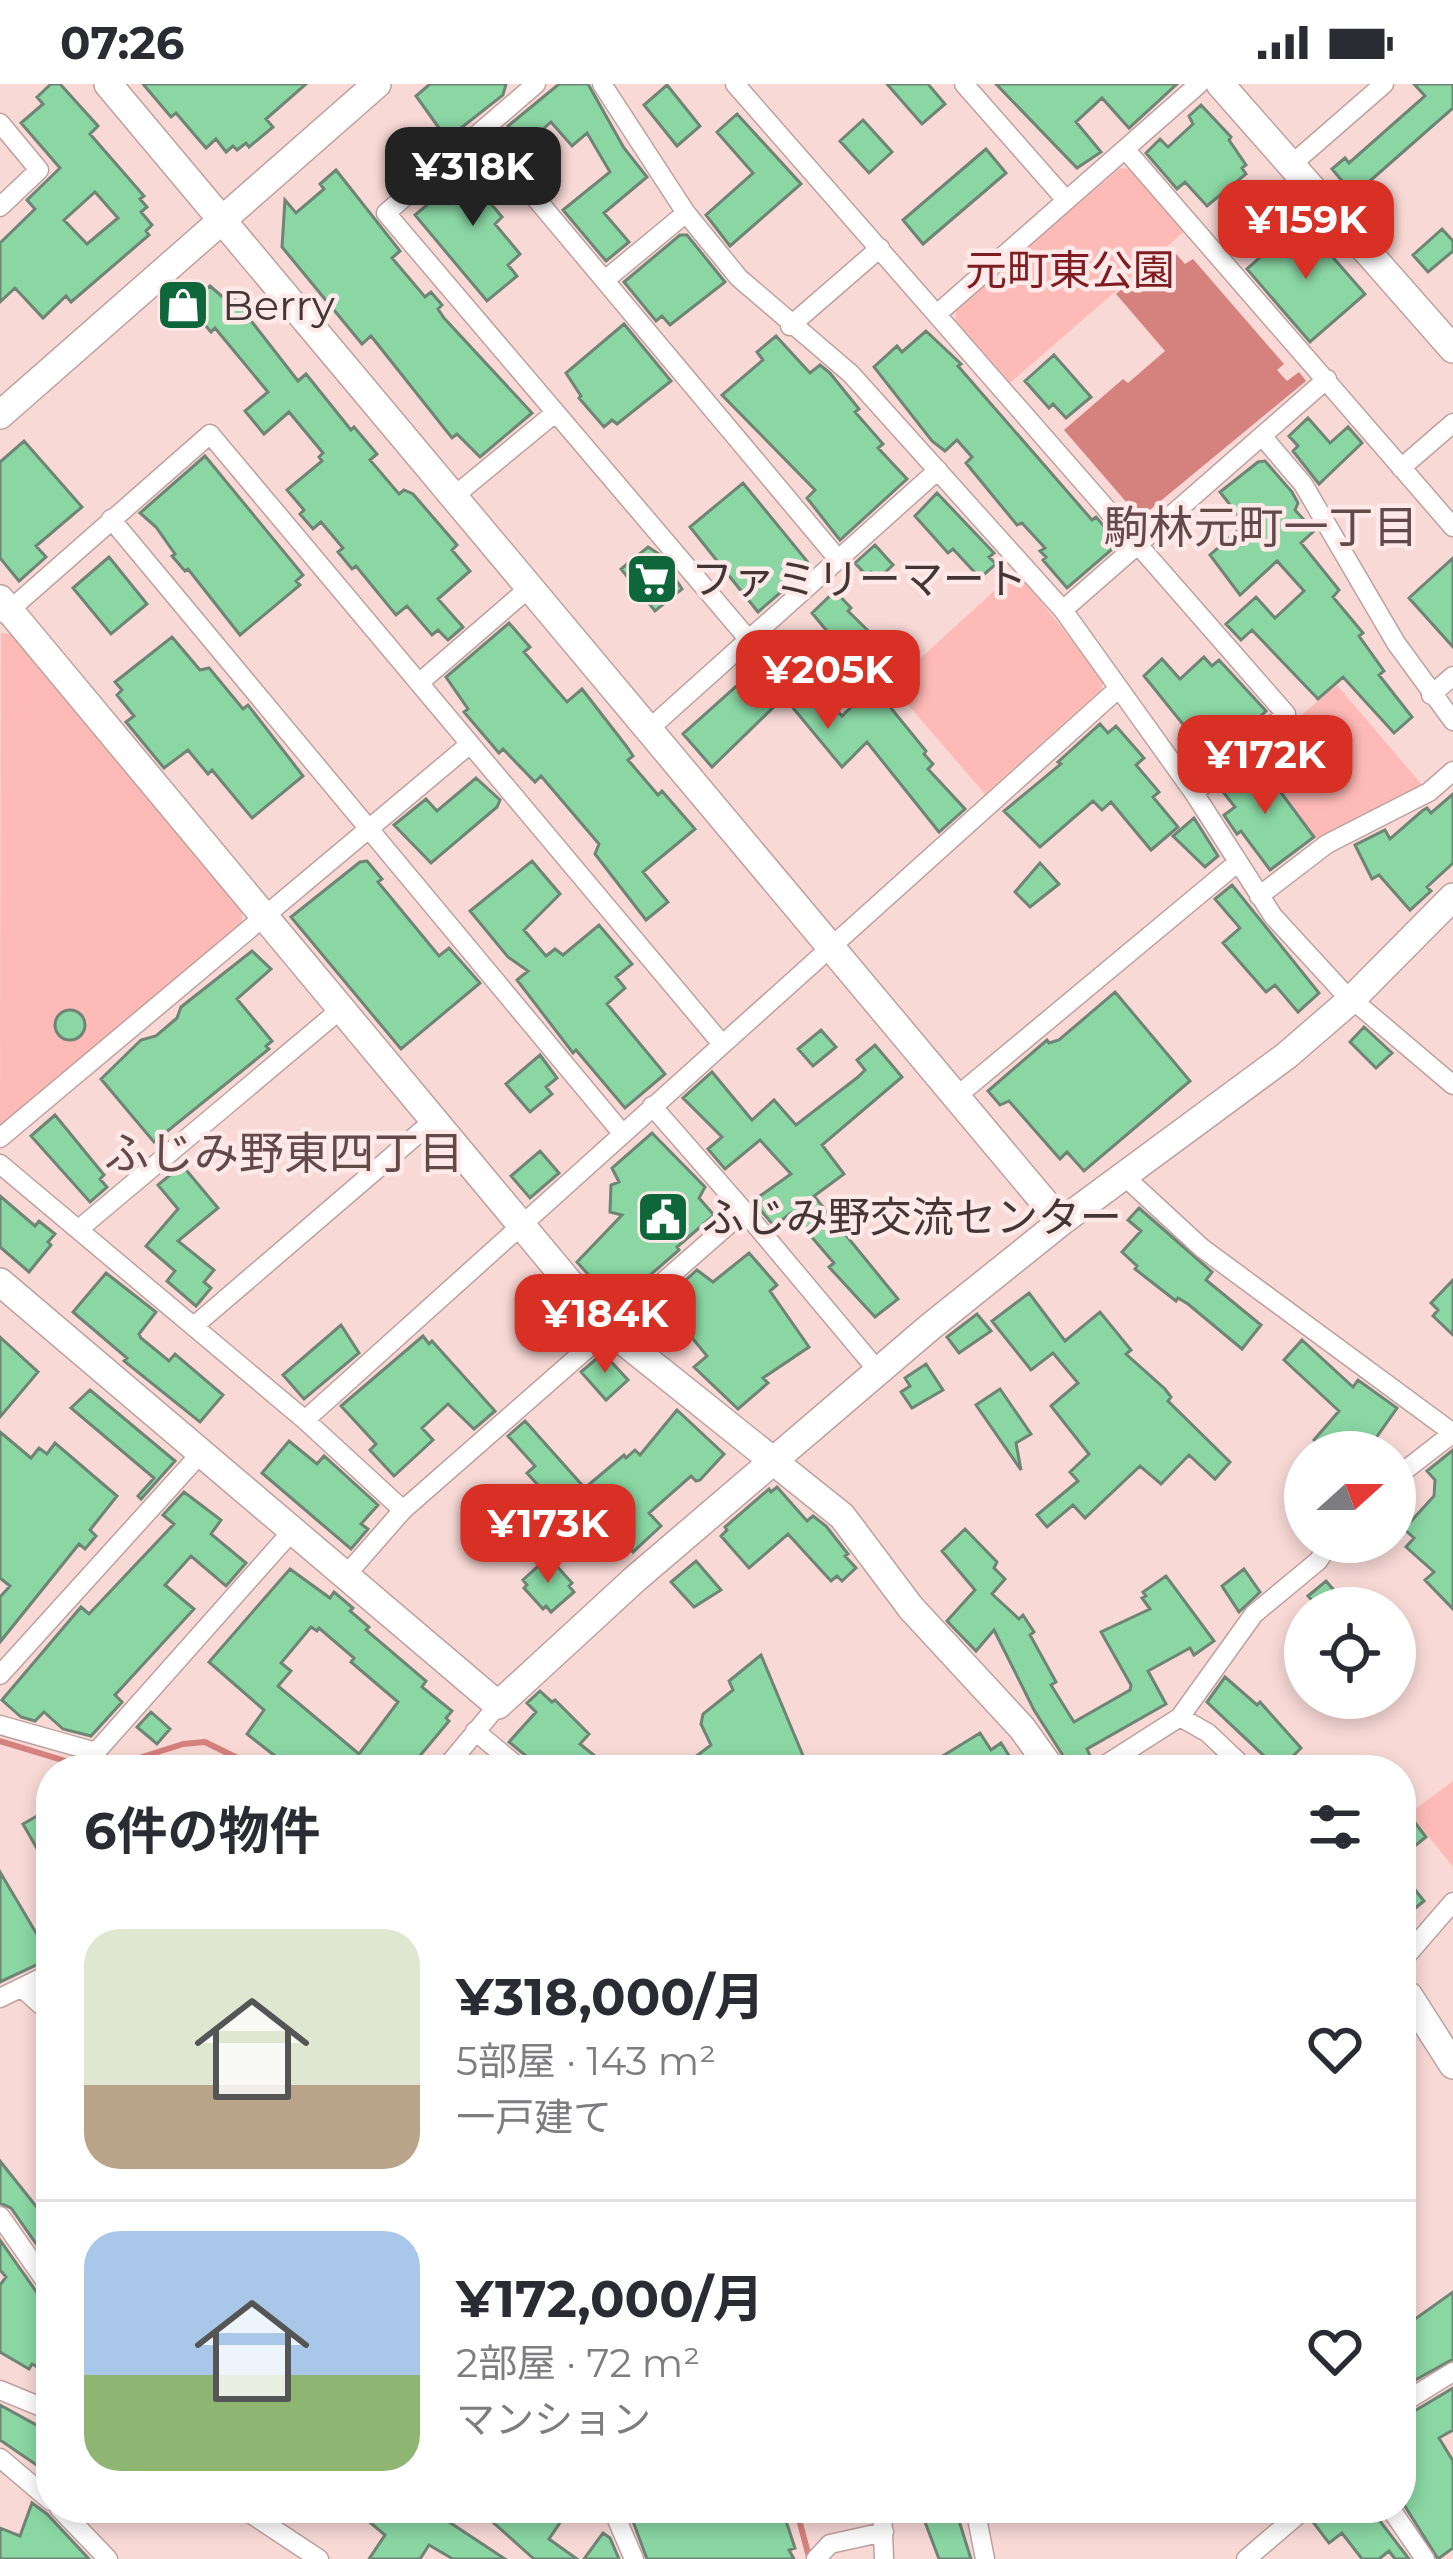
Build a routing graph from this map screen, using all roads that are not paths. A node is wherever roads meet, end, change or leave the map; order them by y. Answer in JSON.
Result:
{"nodes":[{"id":1,"x":108,"y":84,"type":"edge"},
{"id":2,"x":377,"y":84,"type":"edge"},
{"id":3,"x":536,"y":84,"type":"edge"},
{"id":4,"x":602,"y":84,"type":"edge"},
{"id":5,"x":735,"y":84,"type":"edge"},
{"id":6,"x":964,"y":84,"type":"edge"},
{"id":7,"x":1199,"y":84,"type":"edge"},
{"id":8,"x":1220,"y":84,"type":"edge"},
{"id":9,"x":1384,"y":84,"type":"edge"},
{"id":10,"x":0,"y":123,"type":"edge"},
{"id":11,"x":481,"y":133,"type":"junction"},
{"id":12,"x":1125,"y":149,"type":"junction"},
{"id":13,"x":1291,"y":165,"type":"junction"},
{"id":14,"x":1066,"y":200,"type":"junction"},
{"id":15,"x":0,"y":207,"type":"edge"},
{"id":16,"x":686,"y":213,"type":"junction"},
{"id":17,"x":221,"y":220,"type":"junction"},
{"id":18,"x":880,"y":248,"type":"junction"},
{"id":19,"x":604,"y":280,"type":"junction"},
{"id":20,"x":937,"y":314,"type":"junction"},
{"id":21,"x":790,"y":326,"type":"junction"},
{"id":22,"x":1453,"y":349,"type":"edge"},
{"id":23,"x":1327,"y":379,"type":"junction"},
{"id":24,"x":555,"y":413,"type":"junction"},
{"id":25,"x":0,"y":415,"type":"edge"},
{"id":26,"x":1453,"y":423,"type":"edge"},
{"id":27,"x":1262,"y":436,"type":"junction"},
{"id":28,"x":1401,"y":468,"type":"junction"},
{"id":29,"x":938,"y":470,"type":"junction"},
{"id":30,"x":453,"y":497,"type":"junction"},
{"id":31,"x":111,"y":519,"type":"junction"},
{"id":32,"x":1453,"y":527,"type":"edge"},
{"id":33,"x":1135,"y":545,"type":"junction"},
{"id":34,"x":838,"y":559,"type":"junction"},
{"id":35,"x":529,"y":588,"type":"junction"},
{"id":36,"x":3,"y":609,"type":"edge"},
{"id":37,"x":1063,"y":610,"type":"junction"},
{"id":38,"x":750,"y":641,"type":"junction"},
{"id":39,"x":1453,"y":676,"type":"edge"},
{"id":40,"x":419,"y":683,"type":"junction"},
{"id":41,"x":1119,"y":688,"type":"junction"},
{"id":42,"x":1431,"y":695,"type":"junction"},
{"id":43,"x":1453,"y":721,"type":"edge"},
{"id":44,"x":650,"y":729,"type":"junction"},
{"id":45,"x":470,"y":744,"type":"junction"},
{"id":46,"x":1453,"y":771,"type":"edge"},
{"id":47,"x":1194,"y":793,"type":"junction"},
{"id":48,"x":368,"y":830,"type":"junction"},
{"id":49,"x":1237,"y":863,"type":"junction"},
{"id":50,"x":1259,"y":896,"type":"junction"},
{"id":51,"x":1453,"y":896,"type":"edge"},
{"id":52,"x":265,"y":916,"type":"junction"},
{"id":53,"x":830,"y":947,"type":"junction"},
{"id":54,"x":1352,"y":999,"type":"junction"},
{"id":55,"x":341,"y":1010,"type":"junction"},
{"id":56,"x":722,"y":1044,"type":"junction"},
{"id":57,"x":1453,"y":1084,"type":"edge"},
{"id":58,"x":957,"y":1096,"type":"junction"},
{"id":59,"x":652,"y":1106,"type":"junction"},
{"id":60,"x":433,"y":1120,"type":"junction"},
{"id":61,"x":622,"y":1132,"type":"junction"},
{"id":62,"x":0,"y":1138,"type":"edge"},
{"id":63,"x":0,"y":1164,"type":"edge"},
{"id":64,"x":1124,"y":1176,"type":"junction"},
{"id":65,"x":744,"y":1211,"type":"junction"},
{"id":66,"x":1061,"y":1222,"type":"junction"},
{"id":67,"x":519,"y":1225,"type":"junction"},
{"id":68,"x":79,"y":1229,"type":"junction"},
{"id":69,"x":0,"y":1282,"type":"edge"},
{"id":70,"x":194,"y":1326,"type":"junction"},
{"id":71,"x":608,"y":1328,"type":"junction"},
{"id":72,"x":879,"y":1372,"type":"junction"},
{"id":73,"x":305,"y":1420,"type":"junction"},
{"id":74,"x":1453,"y":1433,"type":"edge"},
{"id":75,"x":202,"y":1452,"type":"junction"},
{"id":76,"x":776,"y":1462,"type":"junction"},
{"id":77,"x":1416,"y":1462,"type":"edge"},
{"id":78,"x":403,"y":1510,"type":"junction"},
{"id":79,"x":294,"y":1529,"type":"junction"},
{"id":80,"x":1316,"y":1563,"type":"edge"},
{"id":81,"x":347,"y":1574,"type":"junction"},
{"id":82,"x":0,"y":1675,"type":"edge"},
{"id":83,"x":498,"y":1705,"type":"junction"},
{"id":84,"x":1180,"y":1717,"type":"junction"},
{"id":85,"x":0,"y":1725,"type":"edge"},
{"id":86,"x":475,"y":1731,"type":"junction"},
{"id":87,"x":456,"y":1755,"type":"edge"},
{"id":88,"x":504,"y":1755,"type":"edge"},
{"id":89,"x":1041,"y":1755,"type":"edge"},
{"id":90,"x":1120,"y":1755,"type":"edge"},
{"id":91,"x":1231,"y":1755,"type":"edge"},
{"id":92,"x":1453,"y":1902,"type":"edge"},
{"id":93,"x":1416,"y":1945,"type":"edge"},
{"id":94,"x":36,"y":1981,"type":"edge"},
{"id":95,"x":22,"y":1988,"type":"junction"},
{"id":96,"x":0,"y":1999,"type":"edge"},
{"id":97,"x":36,"y":2001,"type":"edge"},
{"id":98,"x":1416,"y":2007,"type":"edge"},
{"id":99,"x":1453,"y":2065,"type":"edge"},
{"id":100,"x":0,"y":2216,"type":"edge"},
{"id":101,"x":36,"y":2268,"type":"edge"},
{"id":102,"x":1453,"y":2372,"type":"edge"},
{"id":103,"x":0,"y":2390,"type":"edge"},
{"id":104,"x":1416,"y":2395,"type":"edge"},
{"id":105,"x":36,"y":2404,"type":"edge"},
{"id":106,"x":0,"y":2458,"type":"edge"},
{"id":107,"x":36,"y":2488,"type":"edge"},
{"id":108,"x":73,"y":2523,"type":"edge"},
{"id":109,"x":265,"y":2523,"type":"edge"},
{"id":110,"x":618,"y":2523,"type":"edge"},
{"id":111,"x":883,"y":2523,"type":"edge"},
{"id":112,"x":978,"y":2523,"type":"edge"},
{"id":113,"x":1288,"y":2523,"type":"edge"},
{"id":114,"x":1400,"y":2523,"type":"edge"},
{"id":115,"x":884,"y":2533,"type":"junction"},
{"id":116,"x":108,"y":2559,"type":"edge"},
{"id":117,"x":320,"y":2559,"type":"edge"},
{"id":118,"x":634,"y":2559,"type":"edge"},
{"id":119,"x":816,"y":2559,"type":"edge"},
{"id":120,"x":884,"y":2559,"type":"edge"},
{"id":121,"x":985,"y":2559,"type":"edge"},
{"id":122,"x":1246,"y":2559,"type":"edge"},
{"id":123,"x":1425,"y":2559,"type":"edge"}],
"edges":[{"from":1,"to":17,"type":"street"},
{"from":2,"to":17,"type":"street"},
{"from":3,"to":11,"type":"street"},
{"from":4,"to":16,"type":"street"},
{"from":5,"to":18,"type":"street"},
{"from":6,"to":14,"type":"street"},
{"from":7,"to":12,"type":"street"},
{"from":8,"to":13,"type":"street"},
{"from":9,"to":13,"type":"street"},
{"from":10,"to":15,"type":"street"},
{"from":11,"to":19,"type":"street"},
{"from":11,"to":24,"type":"street"},
{"from":12,"to":14,"type":"street"},
{"from":12,"to":23,"type":"street"},
{"from":13,"to":22,"type":"street"},
{"from":14,"to":20,"type":"street"},
{"from":16,"to":19,"type":"street"},
{"from":16,"to":21,"type":"street"},
{"from":17,"to":25,"type":"street"},
{"from":17,"to":30,"type":"street"},
{"from":18,"to":20,"type":"street"},
{"from":18,"to":21,"type":"street"},
{"from":19,"to":34,"type":"street"},
{"from":20,"to":33,"type":"street"},
{"from":21,"to":29,"type":"street"},
{"from":23,"to":27,"type":"street"},
{"from":23,"to":28,"type":"street"},
{"from":24,"to":30,"type":"street"},
{"from":24,"to":38,"type":"street"},
{"from":26,"to":28,"type":"street"},
{"from":27,"to":33,"type":"street"},
{"from":27,"to":42,"type":"street"},
{"from":28,"to":32,"type":"street"},
{"from":29,"to":34,"type":"street"},
{"from":29,"to":37,"type":"street"},
{"from":30,"to":35,"type":"street"},
{"from":31,"to":36,"type":"street"},
{"from":31,"to":40,"type":"street"},
{"from":31,"to":48,"type":"street"},
{"from":33,"to":37,"type":"street"},
{"from":33,"to":47,"type":"street"},
{"from":34,"to":38,"type":"street"},
{"from":35,"to":40,"type":"street"},
{"from":35,"to":44,"type":"street"},
{"from":36,"to":52,"type":"street"},
{"from":37,"to":41,"type":"street"},
{"from":38,"to":44,"type":"street"},
{"from":39,"to":42,"type":"street"},
{"from":40,"to":45,"type":"street"},
{"from":41,"to":47,"type":"street"},
{"from":41,"to":53,"type":"street"},
{"from":42,"to":43,"type":"street"},
{"from":44,"to":53,"type":"street"},
{"from":45,"to":48,"type":"street"},
{"from":45,"to":56,"type":"street"},
{"from":46,"to":50,"type":"street"},
{"from":47,"to":49,"type":"street"},
{"from":48,"to":52,"type":"street"},
{"from":48,"to":61,"type":"street"},
{"from":49,"to":50,"type":"street"},
{"from":49,"to":58,"type":"street"},
{"from":50,"to":54,"type":"street"},
{"from":51,"to":54,"type":"street"},
{"from":52,"to":55,"type":"street"},
{"from":52,"to":62,"type":"street"},
{"from":53,"to":56,"type":"street"},
{"from":53,"to":58,"type":"street"},
{"from":54,"to":57,"type":"street"},
{"from":54,"to":64,"type":"street"},
{"from":55,"to":60,"type":"street"},
{"from":55,"to":68,"type":"street"},
{"from":56,"to":59,"type":"street"},
{"from":58,"to":66,"type":"street"},
{"from":59,"to":61,"type":"street"},
{"from":59,"to":65,"type":"street"},
{"from":60,"to":67,"type":"street"},
{"from":60,"to":70,"type":"street"},
{"from":61,"to":67,"type":"street"},
{"from":63,"to":68,"type":"street"},
{"from":64,"to":66,"type":"street"},
{"from":64,"to":74,"type":"street"},
{"from":65,"to":71,"type":"street"},
{"from":65,"to":72,"type":"street"},
{"from":66,"to":72,"type":"street"},
{"from":67,"to":71,"type":"street"},
{"from":67,"to":73,"type":"street"},
{"from":68,"to":70,"type":"street"},
{"from":69,"to":75,"type":"street"},
{"from":70,"to":73,"type":"street"},
{"from":71,"to":76,"type":"street"},
{"from":71,"to":78,"type":"street"},
{"from":72,"to":76,"type":"street"},
{"from":73,"to":78,"type":"street"},
{"from":74,"to":77,"type":"street"},
{"from":75,"to":79,"type":"street"},
{"from":75,"to":82,"type":"street"},
{"from":76,"to":83,"type":"street"},
{"from":76,"to":89,"type":"street"},
{"from":78,"to":81,"type":"street"},
{"from":79,"to":81,"type":"street"},
{"from":79,"to":85,"type":"street"},
{"from":80,"to":84,"type":"street"},
{"from":81,"to":83,"type":"street"},
{"from":83,"to":86,"type":"street"},
{"from":84,"to":90,"type":"street"},
{"from":84,"to":91,"type":"street"},
{"from":86,"to":87,"type":"street"},
{"from":86,"to":88,"type":"street"},
{"from":92,"to":93,"type":"street"},
{"from":94,"to":95,"type":"street"},
{"from":95,"to":96,"type":"street"},
{"from":95,"to":97,"type":"street"},
{"from":98,"to":99,"type":"street"},
{"from":100,"to":101,"type":"street"},
{"from":102,"to":104,"type":"street"},
{"from":103,"to":105,"type":"street"},
{"from":106,"to":107,"type":"street"},
{"from":108,"to":116,"type":"street"},
{"from":109,"to":117,"type":"street"},
{"from":110,"to":118,"type":"street"},
{"from":111,"to":115,"type":"street"},
{"from":112,"to":121,"type":"street"},
{"from":113,"to":122,"type":"street"},
{"from":114,"to":123,"type":"street"},
{"from":115,"to":119,"type":"street"},
{"from":115,"to":120,"type":"street"}]}
